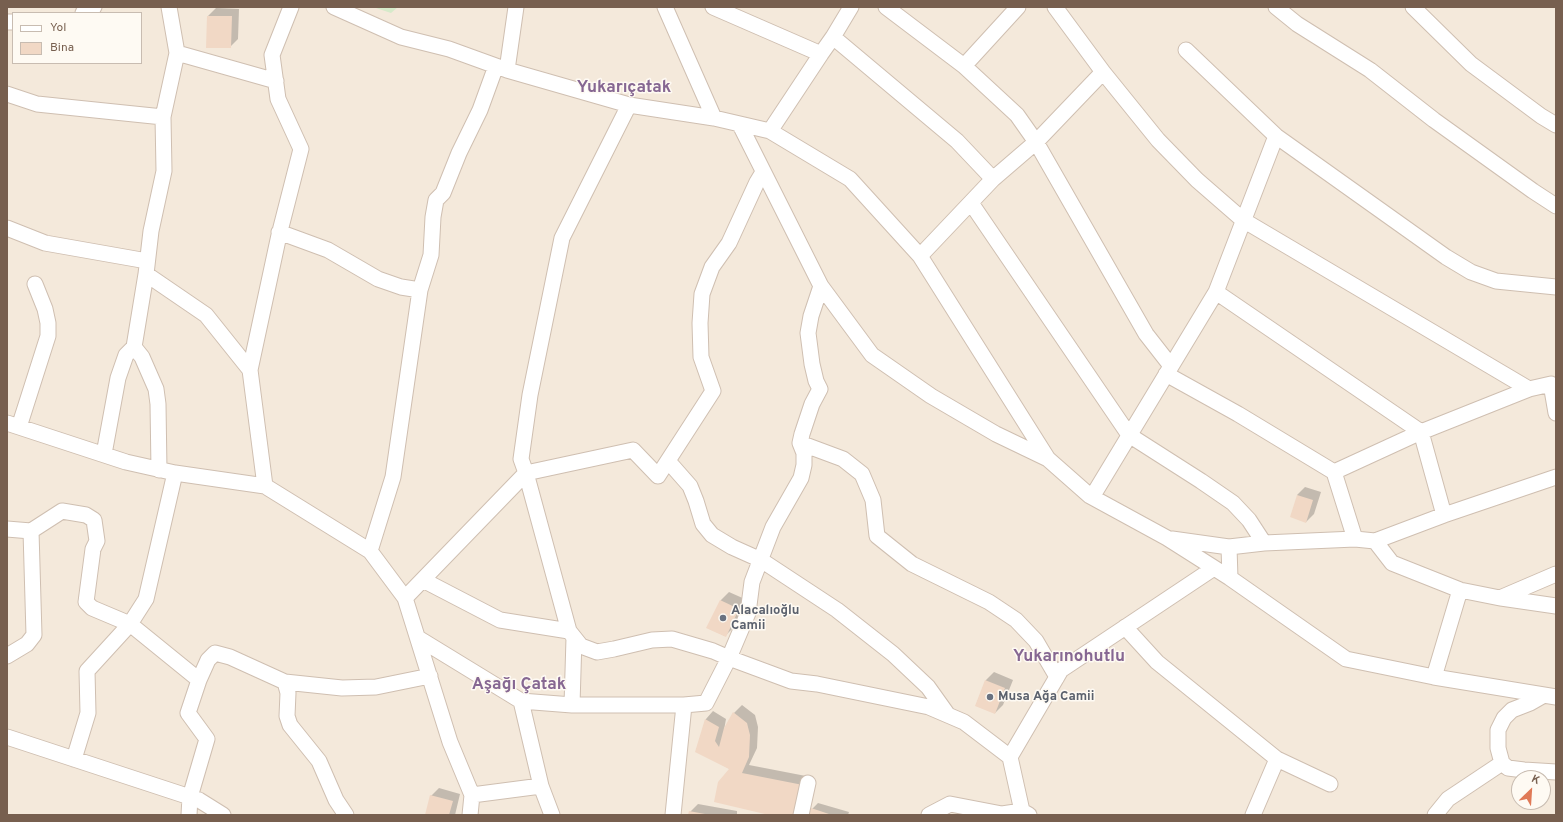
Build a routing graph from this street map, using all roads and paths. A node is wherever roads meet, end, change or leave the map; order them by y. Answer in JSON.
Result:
{"nodes":[{"id":1,"x":169,"y":7,"type":"edge"},
{"id":2,"x":291,"y":7,"type":"edge"},
{"id":3,"x":334,"y":7,"type":"edge"},
{"id":4,"x":516,"y":7,"type":"edge"},
{"id":5,"x":665,"y":7,"type":"edge"},
{"id":6,"x":713,"y":7,"type":"edge"},
{"id":7,"x":851,"y":7,"type":"edge"},
{"id":8,"x":886,"y":7,"type":"edge"},
{"id":9,"x":1018,"y":7,"type":"edge"},
{"id":10,"x":1055,"y":7,"type":"edge"},
{"id":11,"x":1276,"y":7,"type":"edge"},
{"id":12,"x":1413,"y":7,"type":"edge"},
{"id":13,"x":833,"y":37,"type":"junction"},
{"id":14,"x":1186,"y":50,"type":"dead end"},
{"id":15,"x":177,"y":53,"type":"junction"},
{"id":16,"x":821,"y":54,"type":"junction"},
{"id":17,"x":964,"y":66,"type":"junction"},
{"id":18,"x":502,"y":68,"type":"junction"},
{"id":19,"x":1102,"y":72,"type":"junction"},
{"id":20,"x":276,"y":81,"type":"junction"},
{"id":21,"x":7,"y":94,"type":"edge"},
{"id":22,"x":629,"y":105,"type":"junction"},
{"id":23,"x":163,"y":117,"type":"junction"},
{"id":24,"x":714,"y":118,"type":"junction"},
{"id":25,"x":740,"y":125,"type":"junction"},
{"id":26,"x":1556,"y":125,"type":"edge"},
{"id":27,"x":770,"y":131,"type":"junction"},
{"id":28,"x":1276,"y":136,"type":"junction"},
{"id":29,"x":1036,"y":142,"type":"junction"},
{"id":30,"x":763,"y":172,"type":"junction"},
{"id":31,"x":993,"y":179,"type":"junction"},
{"id":32,"x":971,"y":203,"type":"junction"},
{"id":33,"x":1556,"y":206,"type":"edge"},
{"id":34,"x":1243,"y":220,"type":"junction"},
{"id":35,"x":7,"y":228,"type":"edge"},
{"id":36,"x":279,"y":232,"type":"junction"},
{"id":37,"x":920,"y":256,"type":"junction"},
{"id":38,"x":146,"y":267,"type":"junction"},
{"id":39,"x":35,"y":284,"type":"dead end"},
{"id":40,"x":821,"y":286,"type":"junction"},
{"id":41,"x":1556,"y":287,"type":"edge"},
{"id":42,"x":420,"y":290,"type":"junction"},
{"id":43,"x":1216,"y":292,"type":"junction"},
{"id":44,"x":134,"y":347,"type":"junction"},
{"id":45,"x":250,"y":370,"type":"junction"},
{"id":46,"x":1169,"y":370,"type":"junction"},
{"id":47,"x":1553,"y":384,"type":"edge"},
{"id":48,"x":1529,"y":389,"type":"junction"},
{"id":49,"x":1556,"y":413,"type":"edge"},
{"id":50,"x":13,"y":425,"type":"edge"},
{"id":51,"x":1421,"y":432,"type":"junction"},
{"id":52,"x":1129,"y":435,"type":"junction"},
{"id":53,"x":800,"y":443,"type":"junction"},
{"id":54,"x":104,"y":454,"type":"junction"},
{"id":55,"x":1048,"y":459,"type":"junction"},
{"id":56,"x":668,"y":461,"type":"junction"},
{"id":57,"x":159,"y":470,"type":"junction"},
{"id":58,"x":1334,"y":472,"type":"junction"},
{"id":59,"x":175,"y":473,"type":"junction"},
{"id":60,"x":526,"y":473,"type":"junction"},
{"id":61,"x":1556,"y":477,"type":"edge"},
{"id":62,"x":265,"y":486,"type":"junction"},
{"id":63,"x":1092,"y":497,"type":"junction"},
{"id":64,"x":1444,"y":515,"type":"junction"},
{"id":65,"x":7,"y":529,"type":"edge"},
{"id":66,"x":31,"y":531,"type":"junction"},
{"id":67,"x":1167,"y":538,"type":"junction"},
{"id":68,"x":1355,"y":539,"type":"junction"},
{"id":69,"x":1375,"y":541,"type":"junction"},
{"id":70,"x":1264,"y":543,"type":"junction"},
{"id":71,"x":1228,"y":546,"type":"junction"},
{"id":72,"x":370,"y":551,"type":"junction"},
{"id":73,"x":762,"y":560,"type":"junction"},
{"id":74,"x":1214,"y":568,"type":"junction"},
{"id":75,"x":1556,"y":574,"type":"edge"},
{"id":76,"x":1230,"y":578,"type":"junction"},
{"id":77,"x":423,"y":580,"type":"junction"},
{"id":78,"x":1460,"y":590,"type":"junction"},
{"id":79,"x":405,"y":598,"type":"junction"},
{"id":80,"x":1500,"y":598,"type":"junction"},
{"id":81,"x":1556,"y":606,"type":"edge"},
{"id":82,"x":130,"y":624,"type":"junction"},
{"id":83,"x":1125,"y":628,"type":"junction"},
{"id":84,"x":572,"y":635,"type":"junction"},
{"id":85,"x":418,"y":638,"type":"junction"},
{"id":86,"x":7,"y":656,"type":"edge"},
{"id":87,"x":729,"y":658,"type":"junction"},
{"id":88,"x":430,"y":676,"type":"junction"},
{"id":89,"x":1434,"y":677,"type":"junction"},
{"id":90,"x":1057,"y":678,"type":"junction"},
{"id":91,"x":199,"y":680,"type":"junction"},
{"id":92,"x":285,"y":682,"type":"junction"},
{"id":93,"x":1550,"y":696,"type":"edge"},
{"id":94,"x":521,"y":701,"type":"junction"},
{"id":95,"x":572,"y":705,"type":"junction"},
{"id":96,"x":684,"y":705,"type":"junction"},
{"id":97,"x":948,"y":716,"type":"junction"},
{"id":98,"x":7,"y":737,"type":"edge"},
{"id":99,"x":1010,"y":757,"type":"junction"},
{"id":100,"x":74,"y":759,"type":"junction"},
{"id":101,"x":1276,"y":759,"type":"junction"},
{"id":102,"x":1502,"y":763,"type":"junction"},
{"id":103,"x":1556,"y":772,"type":"edge"},
{"id":104,"x":808,"y":783,"type":"dead end"},
{"id":105,"x":1330,"y":784,"type":"dead end"},
{"id":106,"x":541,"y":786,"type":"junction"},
{"id":107,"x":472,"y":795,"type":"junction"},
{"id":108,"x":190,"y":797,"type":"junction"},
{"id":109,"x":1026,"y":813,"type":"edge"},
{"id":110,"x":189,"y":815,"type":"edge"},
{"id":111,"x":223,"y":815,"type":"edge"},
{"id":112,"x":346,"y":815,"type":"edge"},
{"id":113,"x":470,"y":815,"type":"edge"},
{"id":114,"x":552,"y":815,"type":"edge"},
{"id":115,"x":673,"y":815,"type":"edge"},
{"id":116,"x":801,"y":815,"type":"edge"},
{"id":117,"x":929,"y":815,"type":"edge"},
{"id":118,"x":1253,"y":815,"type":"edge"},
{"id":119,"x":1435,"y":815,"type":"edge"}],
"edges":[{"from":1,"to":15,"type":"street"},
{"from":2,"to":20,"type":"street"},
{"from":3,"to":18,"type":"street"},
{"from":4,"to":18,"type":"street"},
{"from":5,"to":24,"type":"street"},
{"from":6,"to":16,"type":"street"},
{"from":7,"to":13,"type":"street"},
{"from":8,"to":17,"type":"street"},
{"from":9,"to":17,"type":"street"},
{"from":10,"to":19,"type":"street"},
{"from":11,"to":33,"type":"street"},
{"from":12,"to":26,"type":"street"},
{"from":13,"to":16,"type":"street"},
{"from":13,"to":31,"type":"street"},
{"from":14,"to":28,"type":"street"},
{"from":15,"to":20,"type":"street"},
{"from":15,"to":23,"type":"street"},
{"from":16,"to":27,"type":"street"},
{"from":17,"to":29,"type":"street"},
{"from":18,"to":22,"type":"street"},
{"from":18,"to":42,"type":"street"},
{"from":19,"to":29,"type":"street"},
{"from":19,"to":34,"type":"street"},
{"from":20,"to":36,"type":"street"},
{"from":21,"to":23,"type":"street"},
{"from":22,"to":24,"type":"street"},
{"from":22,"to":60,"type":"street"},
{"from":23,"to":38,"type":"street"},
{"from":24,"to":25,"type":"street"},
{"from":25,"to":27,"type":"street"},
{"from":25,"to":30,"type":"street"},
{"from":27,"to":37,"type":"street"},
{"from":28,"to":34,"type":"street"},
{"from":28,"to":41,"type":"street"},
{"from":29,"to":31,"type":"street"},
{"from":29,"to":46,"type":"street"},
{"from":30,"to":40,"type":"street"},
{"from":30,"to":56,"type":"street"},
{"from":31,"to":32,"type":"street"},
{"from":32,"to":37,"type":"street"},
{"from":32,"to":52,"type":"street"},
{"from":34,"to":43,"type":"street"},
{"from":34,"to":48,"type":"street"},
{"from":35,"to":38,"type":"street"},
{"from":36,"to":42,"type":"street"},
{"from":36,"to":45,"type":"street"},
{"from":37,"to":55,"type":"street"},
{"from":38,"to":44,"type":"street"},
{"from":38,"to":45,"type":"street"},
{"from":39,"to":50,"type":"street"},
{"from":40,"to":53,"type":"street"},
{"from":40,"to":55,"type":"street"},
{"from":42,"to":72,"type":"street"},
{"from":43,"to":46,"type":"street"},
{"from":43,"to":51,"type":"street"},
{"from":44,"to":54,"type":"street"},
{"from":44,"to":57,"type":"street"},
{"from":45,"to":62,"type":"street"},
{"from":46,"to":52,"type":"street"},
{"from":46,"to":58,"type":"street"},
{"from":47,"to":48,"type":"street"},
{"from":47,"to":49,"type":"street"},
{"from":48,"to":51,"type":"street"},
{"from":50,"to":54,"type":"street"},
{"from":51,"to":58,"type":"street"},
{"from":51,"to":64,"type":"street"},
{"from":52,"to":63,"type":"street"},
{"from":52,"to":70,"type":"street"},
{"from":53,"to":73,"type":"street"},
{"from":53,"to":90,"type":"street"},
{"from":54,"to":57,"type":"street"},
{"from":55,"to":63,"type":"street"},
{"from":56,"to":60,"type":"street"},
{"from":56,"to":73,"type":"street"},
{"from":57,"to":59,"type":"street"},
{"from":58,"to":68,"type":"street"},
{"from":59,"to":62,"type":"street"},
{"from":59,"to":82,"type":"street"},
{"from":60,"to":77,"type":"street"},
{"from":60,"to":84,"type":"street"},
{"from":61,"to":64,"type":"street"},
{"from":62,"to":72,"type":"street"},
{"from":63,"to":67,"type":"street"},
{"from":64,"to":69,"type":"street"},
{"from":65,"to":66,"type":"street"},
{"from":66,"to":82,"type":"street"},
{"from":66,"to":86,"type":"street"},
{"from":67,"to":71,"type":"street"},
{"from":67,"to":74,"type":"street"},
{"from":68,"to":69,"type":"street"},
{"from":68,"to":70,"type":"street"},
{"from":69,"to":78,"type":"street"},
{"from":70,"to":71,"type":"street"},
{"from":71,"to":76,"type":"street"},
{"from":72,"to":79,"type":"street"},
{"from":73,"to":87,"type":"street"},
{"from":73,"to":97,"type":"street"},
{"from":74,"to":76,"type":"street"},
{"from":74,"to":83,"type":"street"},
{"from":75,"to":80,"type":"street"},
{"from":76,"to":89,"type":"street"},
{"from":77,"to":79,"type":"street"},
{"from":77,"to":84,"type":"street"},
{"from":78,"to":80,"type":"street"},
{"from":78,"to":89,"type":"street"},
{"from":79,"to":85,"type":"street"},
{"from":80,"to":81,"type":"street"},
{"from":82,"to":91,"type":"street"},
{"from":82,"to":100,"type":"street"},
{"from":83,"to":90,"type":"street"},
{"from":83,"to":101,"type":"street"},
{"from":84,"to":87,"type":"street"},
{"from":84,"to":95,"type":"street"},
{"from":85,"to":88,"type":"street"},
{"from":85,"to":94,"type":"street"},
{"from":87,"to":96,"type":"street"},
{"from":87,"to":97,"type":"street"},
{"from":88,"to":92,"type":"street"},
{"from":88,"to":107,"type":"street"},
{"from":89,"to":93,"type":"street"},
{"from":90,"to":99,"type":"street"},
{"from":91,"to":92,"type":"street"},
{"from":91,"to":108,"type":"street"},
{"from":92,"to":112,"type":"street"},
{"from":93,"to":102,"type":"street"},
{"from":94,"to":95,"type":"street"},
{"from":94,"to":106,"type":"street"},
{"from":95,"to":96,"type":"street"},
{"from":96,"to":115,"type":"street"},
{"from":97,"to":99,"type":"street"},
{"from":98,"to":100,"type":"street"},
{"from":99,"to":109,"type":"street"},
{"from":100,"to":108,"type":"street"},
{"from":101,"to":105,"type":"street"},
{"from":101,"to":118,"type":"street"},
{"from":102,"to":103,"type":"street"},
{"from":102,"to":119,"type":"street"},
{"from":104,"to":116,"type":"street"},
{"from":106,"to":107,"type":"street"},
{"from":106,"to":114,"type":"street"},
{"from":107,"to":113,"type":"street"},
{"from":108,"to":110,"type":"street"},
{"from":108,"to":111,"type":"street"},
{"from":109,"to":117,"type":"street"}]}
